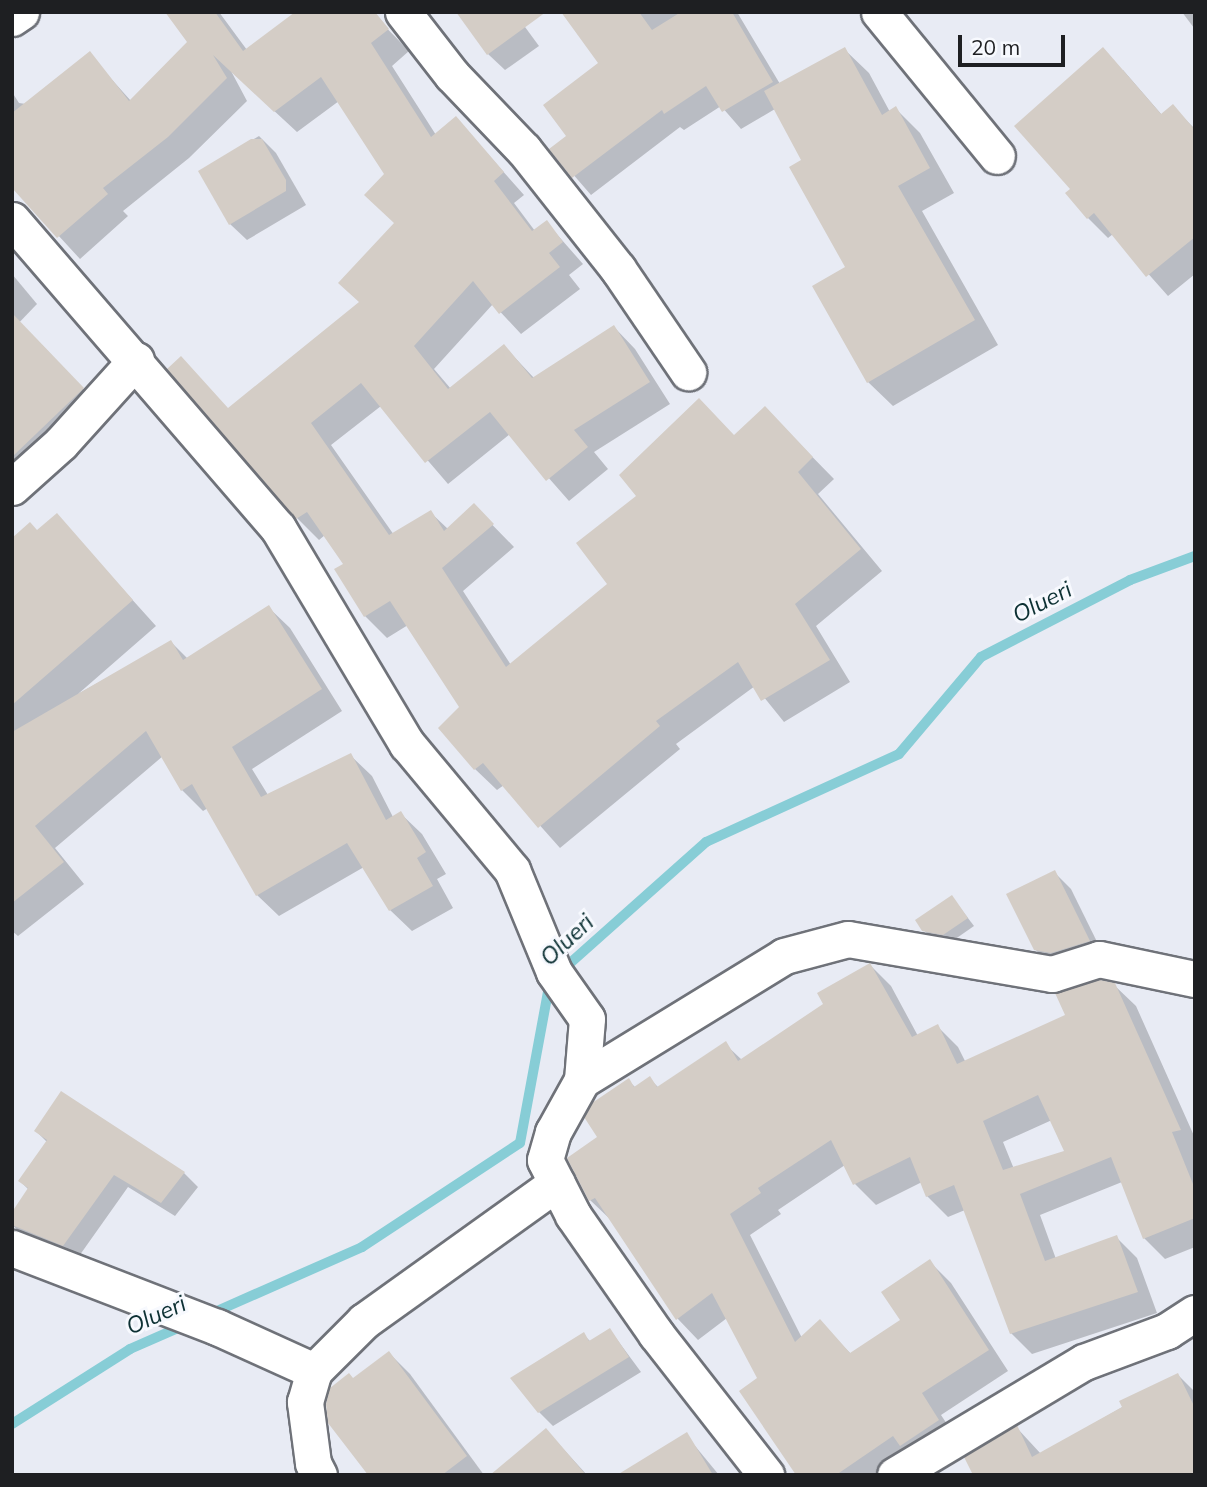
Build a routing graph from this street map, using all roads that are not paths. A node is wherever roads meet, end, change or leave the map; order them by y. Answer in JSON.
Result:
{"nodes":[{"id":1,"x":21,"y":12,"type":"edge"},
{"id":2,"x":403,"y":12,"type":"edge"},
{"id":3,"x":880,"y":12,"type":"edge"},
{"id":4,"x":12,"y":18,"type":"edge"},
{"id":5,"x":997,"y":156,"type":"dead end"},
{"id":6,"x":12,"y":220,"type":"edge"},
{"id":7,"x":136,"y":360,"type":"junction"},
{"id":8,"x":688,"y":372,"type":"dead end"},
{"id":9,"x":12,"y":487,"type":"edge"},
{"id":10,"x":1195,"y":979,"type":"edge"},
{"id":11,"x":582,"y":1080,"type":"junction"},
{"id":12,"x":557,"y":1183,"type":"junction"},
{"id":13,"x":12,"y":1248,"type":"edge"},
{"id":14,"x":1195,"y":1313,"type":"edge"},
{"id":15,"x":314,"y":1371,"type":"junction"},
{"id":16,"x":319,"y":1475,"type":"edge"},
{"id":17,"x":766,"y":1475,"type":"edge"},
{"id":18,"x":895,"y":1475,"type":"edge"}],
"edges":[{"from":1,"to":4,"type":"street"},
{"from":2,"to":8,"type":"street"},
{"from":3,"to":5,"type":"street"},
{"from":6,"to":7,"type":"street"},
{"from":7,"to":9,"type":"street"},
{"from":7,"to":11,"type":"street"},
{"from":10,"to":11,"type":"street"},
{"from":11,"to":12,"type":"street"},
{"from":12,"to":15,"type":"street"},
{"from":12,"to":17,"type":"street"},
{"from":13,"to":15,"type":"street"},
{"from":14,"to":18,"type":"street"},
{"from":15,"to":16,"type":"street"}]}
